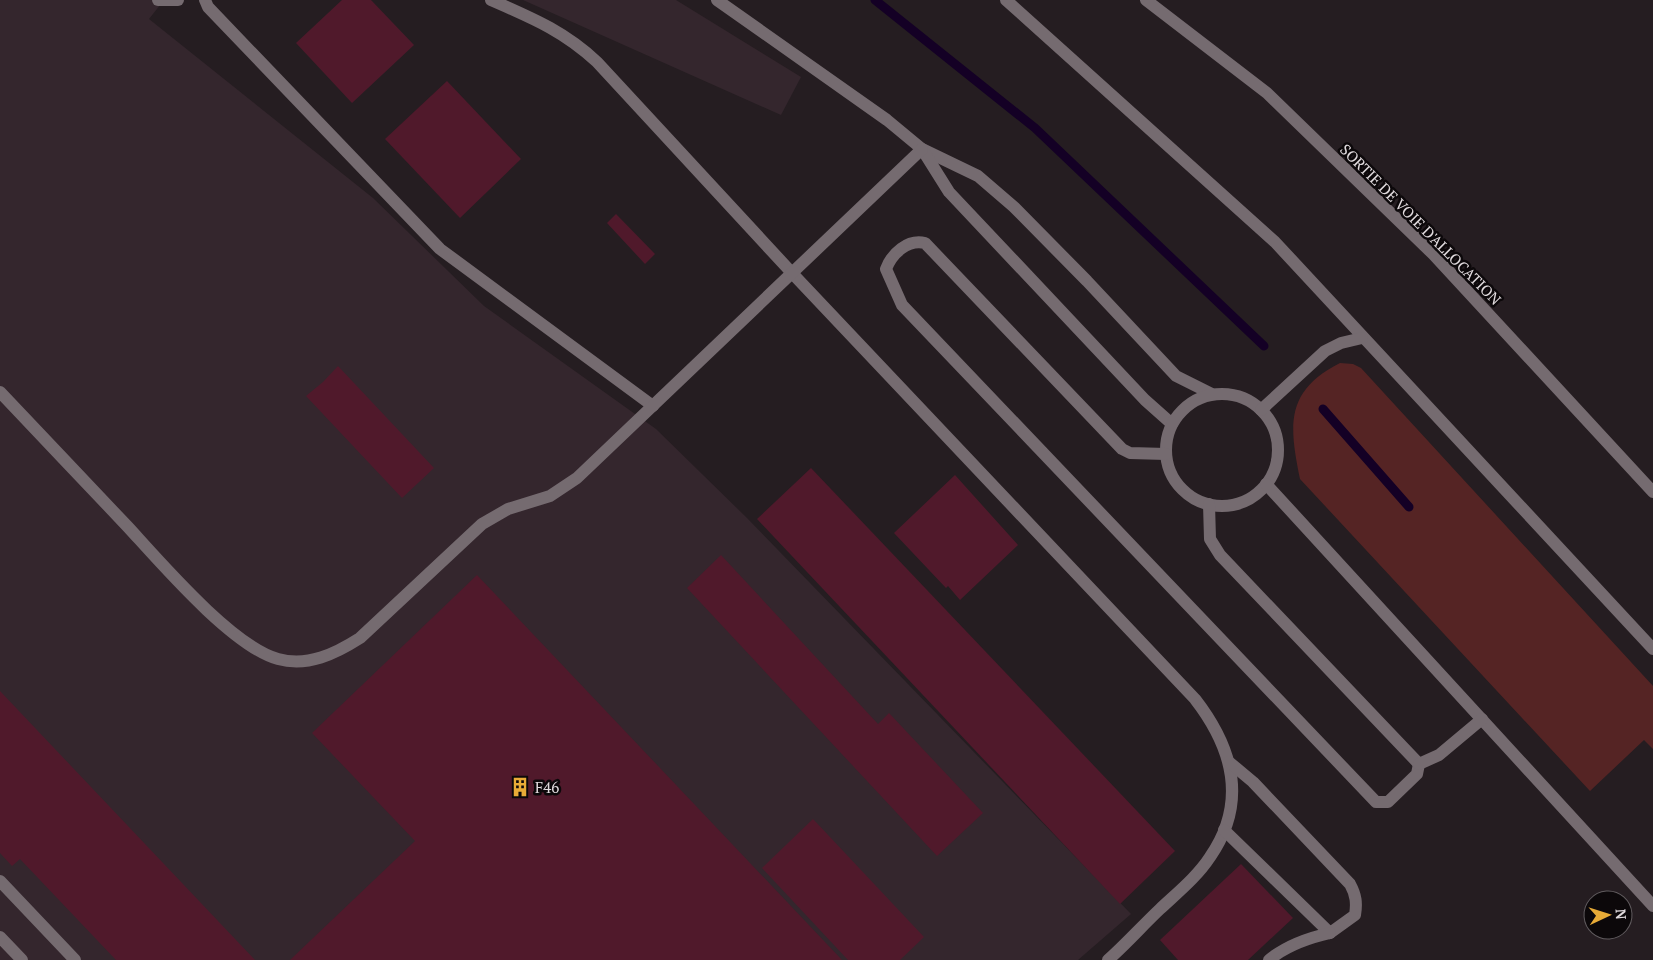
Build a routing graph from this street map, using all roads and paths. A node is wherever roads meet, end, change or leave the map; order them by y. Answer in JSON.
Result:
{"nodes":[{"id":1,"x":158,"y":0,"type":"edge"},
{"id":2,"x":178,"y":0,"type":"edge"},
{"id":3,"x":205,"y":0,"type":"edge"},
{"id":4,"x":491,"y":0,"type":"edge"},
{"id":5,"x":717,"y":0,"type":"edge"},
{"id":6,"x":1006,"y":0,"type":"edge"},
{"id":7,"x":1146,"y":0,"type":"edge"},
{"id":8,"x":922,"y":149,"type":"junction"},
{"id":9,"x":792,"y":273,"type":"junction"},
{"id":10,"x":1362,"y":338,"type":"junction"},
{"id":11,"x":0,"y":392,"type":"edge"},
{"id":12,"x":1212,"y":394,"type":"junction"},
{"id":13,"x":653,"y":406,"type":"junction"},
{"id":14,"x":1261,"y":410,"type":"junction"},
{"id":15,"x":1172,"y":424,"type":"junction"},
{"id":16,"x":1166,"y":454,"type":"junction"},
{"id":17,"x":1266,"y":484,"type":"junction"},
{"id":18,"x":1653,"y":492,"type":"edge"},
{"id":19,"x":1209,"y":504,"type":"junction"},
{"id":20,"x":1653,"y":650,"type":"edge"},
{"id":21,"x":1482,"y":719,"type":"junction"},
{"id":22,"x":1229,"y":762,"type":"junction"},
{"id":23,"x":1419,"y":764,"type":"junction"},
{"id":24,"x":1224,"y":830,"type":"junction"},
{"id":25,"x":0,"y":881,"type":"edge"},
{"id":26,"x":1653,"y":906,"type":"edge"},
{"id":27,"x":1330,"y":933,"type":"junction"},
{"id":28,"x":0,"y":937,"type":"edge"},
{"id":29,"x":1114,"y":958,"type":"edge"},
{"id":30,"x":22,"y":960,"type":"edge"},
{"id":31,"x":75,"y":960,"type":"edge"},
{"id":32,"x":1270,"y":960,"type":"edge"}],
"edges":[{"from":1,"to":2,"type":"lane"},
{"from":3,"to":13,"type":"lane"},
{"from":4,"to":9,"type":"lane"},
{"from":5,"to":8,"type":"lane"},
{"from":6,"to":10,"type":"lane"},
{"from":7,"to":18,"type":"lane","name":"SORTIE DE VOIE D'ALLOCATION"},
{"from":8,"to":9,"type":"lane"},
{"from":8,"to":12,"type":"lane"},
{"from":8,"to":15,"type":"lane"},
{"from":9,"to":13,"type":"lane"},
{"from":9,"to":22,"type":"lane"},
{"from":10,"to":14,"type":"lane"},
{"from":10,"to":20,"type":"lane"},
{"from":11,"to":13,"type":"lane"},
{"from":12,"to":14,"type":"lane"},
{"from":12,"to":15,"type":"lane"},
{"from":14,"to":17,"type":"lane"},
{"from":15,"to":16,"type":"lane"},
{"from":16,"to":19,"type":"lane"},
{"from":16,"to":23,"type":"lane"},
{"from":17,"to":19,"type":"lane"},
{"from":17,"to":21,"type":"lane"},
{"from":19,"to":23,"type":"lane"},
{"from":21,"to":23,"type":"lane"},
{"from":21,"to":26,"type":"lane"},
{"from":22,"to":24,"type":"lane"},
{"from":22,"to":27,"type":"lane"},
{"from":24,"to":27,"type":"lane"},
{"from":24,"to":29,"type":"lane"},
{"from":25,"to":31,"type":"lane"},
{"from":27,"to":32,"type":"lane"},
{"from":28,"to":30,"type":"lane"}]}
